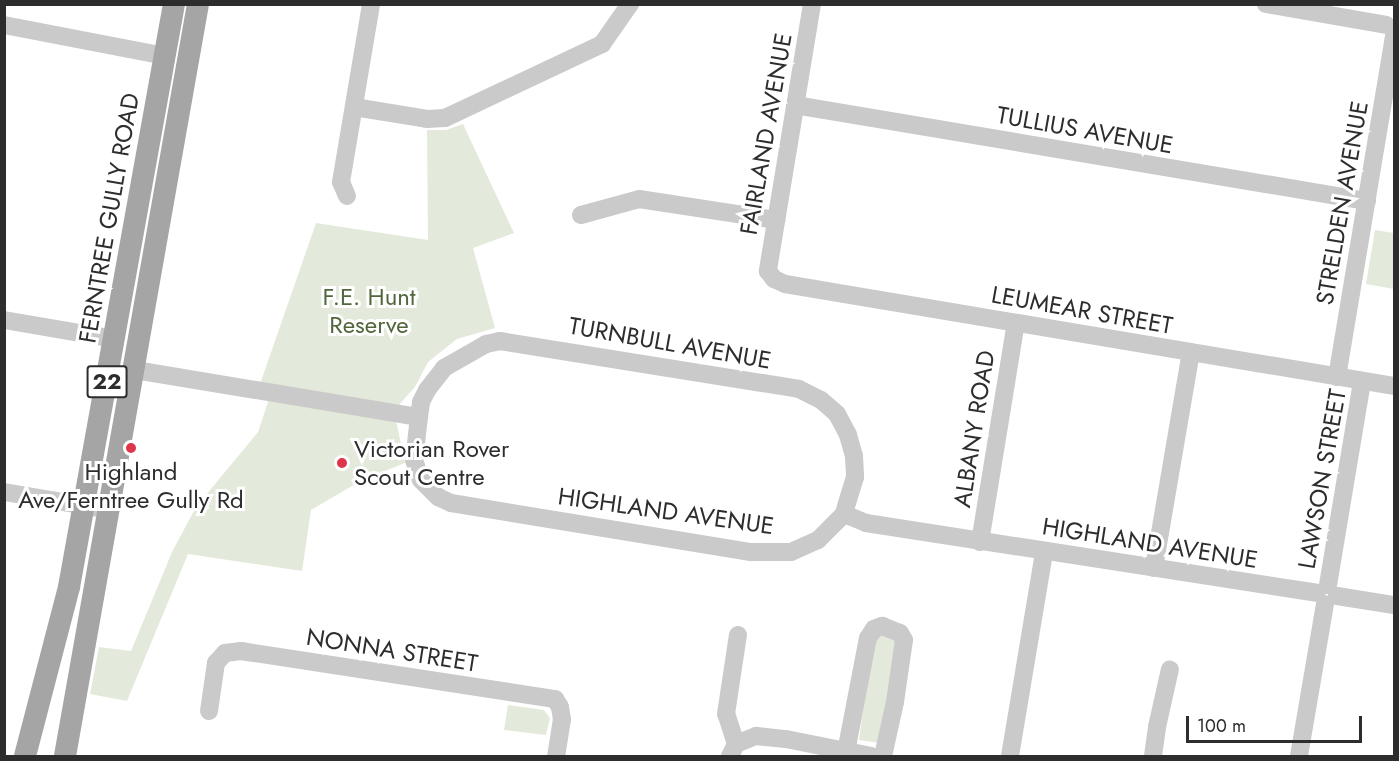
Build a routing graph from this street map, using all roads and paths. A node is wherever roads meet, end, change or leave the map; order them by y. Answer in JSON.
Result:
{"nodes":[{"id":1,"x":174,"y":4,"type":"edge"},
{"id":2,"x":198,"y":4,"type":"edge"},
{"id":3,"x":371,"y":4,"type":"edge"},
{"id":4,"x":630,"y":4,"type":"edge"},
{"id":5,"x":813,"y":4,"type":"edge"},
{"id":6,"x":1266,"y":4,"type":"edge"},
{"id":7,"x":4,"y":25,"type":"edge"},
{"id":8,"x":1392,"y":28,"type":"edge"},
{"id":9,"x":165,"y":56,"type":"junction"},
{"id":10,"x":795,"y":105,"type":"junction"},
{"id":11,"x":354,"y":106,"type":"junction"},
{"id":12,"x":347,"y":196,"type":"dead end"},
{"id":13,"x":1367,"y":201,"type":"junction"},
{"id":14,"x":581,"y":215,"type":"dead end"},
{"id":15,"x":776,"y":220,"type":"junction"},
{"id":16,"x":768,"y":271,"type":"joint"},
{"id":17,"x":4,"y":320,"type":"edge"},
{"id":18,"x":1016,"y":323,"type":"junction"},
{"id":19,"x":115,"y":339,"type":"junction"},
{"id":20,"x":1191,"y":352,"type":"junction"},
{"id":21,"x":135,"y":370,"type":"junction"},
{"id":22,"x":1337,"y":377,"type":"junction"},
{"id":23,"x":1362,"y":381,"type":"junction"},
{"id":24,"x":1395,"y":386,"type":"edge"},
{"id":25,"x":419,"y":417,"type":"junction"},
{"id":26,"x":4,"y":492,"type":"edge"},
{"id":27,"x":85,"y":506,"type":"junction"},
{"id":28,"x":110,"y":510,"type":"junction"},
{"id":29,"x":844,"y":514,"type":"junction"},
{"id":30,"x":980,"y":542,"type":"junction"},
{"id":31,"x":1044,"y":552,"type":"junction"},
{"id":32,"x":1154,"y":568,"type":"junction"},
{"id":33,"x":1327,"y":594,"type":"junction"},
{"id":34,"x":1395,"y":605,"type":"edge"},
{"id":35,"x":738,"y":635,"type":"dead end"},
{"id":36,"x":1170,"y":669,"type":"dead end"},
{"id":37,"x":209,"y":711,"type":"dead end"},
{"id":38,"x":733,"y":750,"type":"edge"},
{"id":39,"x":846,"y":752,"type":"junction"},
{"id":40,"x":25,"y":756,"type":"edge"},
{"id":41,"x":66,"y":756,"type":"edge"},
{"id":42,"x":555,"y":756,"type":"edge"},
{"id":43,"x":871,"y":756,"type":"edge"},
{"id":44,"x":883,"y":756,"type":"edge"},
{"id":45,"x":1010,"y":756,"type":"edge"},
{"id":46,"x":1153,"y":756,"type":"edge"},
{"id":47,"x":1299,"y":756,"type":"edge"}],
"edges":[{"from":1,"to":9,"type":"main road","name":"FERNTREE GULLY ROAD","number":"22"},
{"from":2,"to":21,"type":"main road","number":"22"},
{"from":3,"to":11,"type":"street"},
{"from":4,"to":11,"type":"street"},
{"from":5,"to":10,"type":"street","name":"FAIRLAND AVENUE"},
{"from":6,"to":8,"type":"street"},
{"from":7,"to":9,"type":"street"},
{"from":8,"to":13,"type":"street","name":"STRELDEN AVENUE"},
{"from":9,"to":19,"type":"main road","name":"FERNTREE GULLY ROAD","number":"22"},
{"from":10,"to":13,"type":"street","name":"TULLIUS AVENUE"},
{"from":10,"to":15,"type":"street","name":"FAIRLAND AVENUE"},
{"from":11,"to":12,"type":"street"},
{"from":13,"to":22,"type":"street","name":"STRELDEN AVENUE"},
{"from":14,"to":15,"type":"street"},
{"from":15,"to":16,"type":"street","name":"FAIRLAND AVENUE"},
{"from":16,"to":18,"type":"street","name":"LEUMEAR STREET"},
{"from":17,"to":19,"type":"street"},
{"from":18,"to":20,"type":"street","name":"LEUMEAR STREET"},
{"from":18,"to":30,"type":"street","name":"ALBANY ROAD"},
{"from":19,"to":27,"type":"main road","name":"FERNTREE GULLY ROAD","number":"22"},
{"from":20,"to":22,"type":"street","name":"LEUMEAR STREET"},
{"from":20,"to":32,"type":"street"},
{"from":21,"to":25,"type":"street"},
{"from":21,"to":28,"type":"main road","number":"22"},
{"from":22,"to":23,"type":"street","name":"LEUMEAR STREET"},
{"from":23,"to":24,"type":"street","name":"LEUMEAR STREET"},
{"from":23,"to":33,"type":"street","name":"LAWSON STREET"},
{"from":25,"to":29,"type":"street","name":"HIGHLAND AVENUE"},
{"from":25,"to":29,"type":"street","name":"TURNBULL AVENUE"},
{"from":26,"to":27,"type":"street"},
{"from":27,"to":28,"type":"street"},
{"from":27,"to":40,"type":"main road","name":"FERNTREE GULLY ROAD","number":"22"},
{"from":28,"to":41,"type":"main road","number":"22"},
{"from":29,"to":30,"type":"street","name":"HIGHLAND AVENUE"},
{"from":30,"to":31,"type":"street","name":"HIGHLAND AVENUE"},
{"from":31,"to":32,"type":"street","name":"HIGHLAND AVENUE"},
{"from":31,"to":45,"type":"street"},
{"from":32,"to":33,"type":"street","name":"HIGHLAND AVENUE"},
{"from":33,"to":34,"type":"street","name":"HIGHLAND AVENUE"},
{"from":33,"to":47,"type":"street","name":"LAWSON STREET"},
{"from":35,"to":38,"type":"street"},
{"from":36,"to":46,"type":"street"},
{"from":37,"to":42,"type":"street","name":"NONNA STREET"},
{"from":38,"to":39,"type":"street"},
{"from":39,"to":43,"type":"street"},
{"from":39,"to":44,"type":"street"}]}
